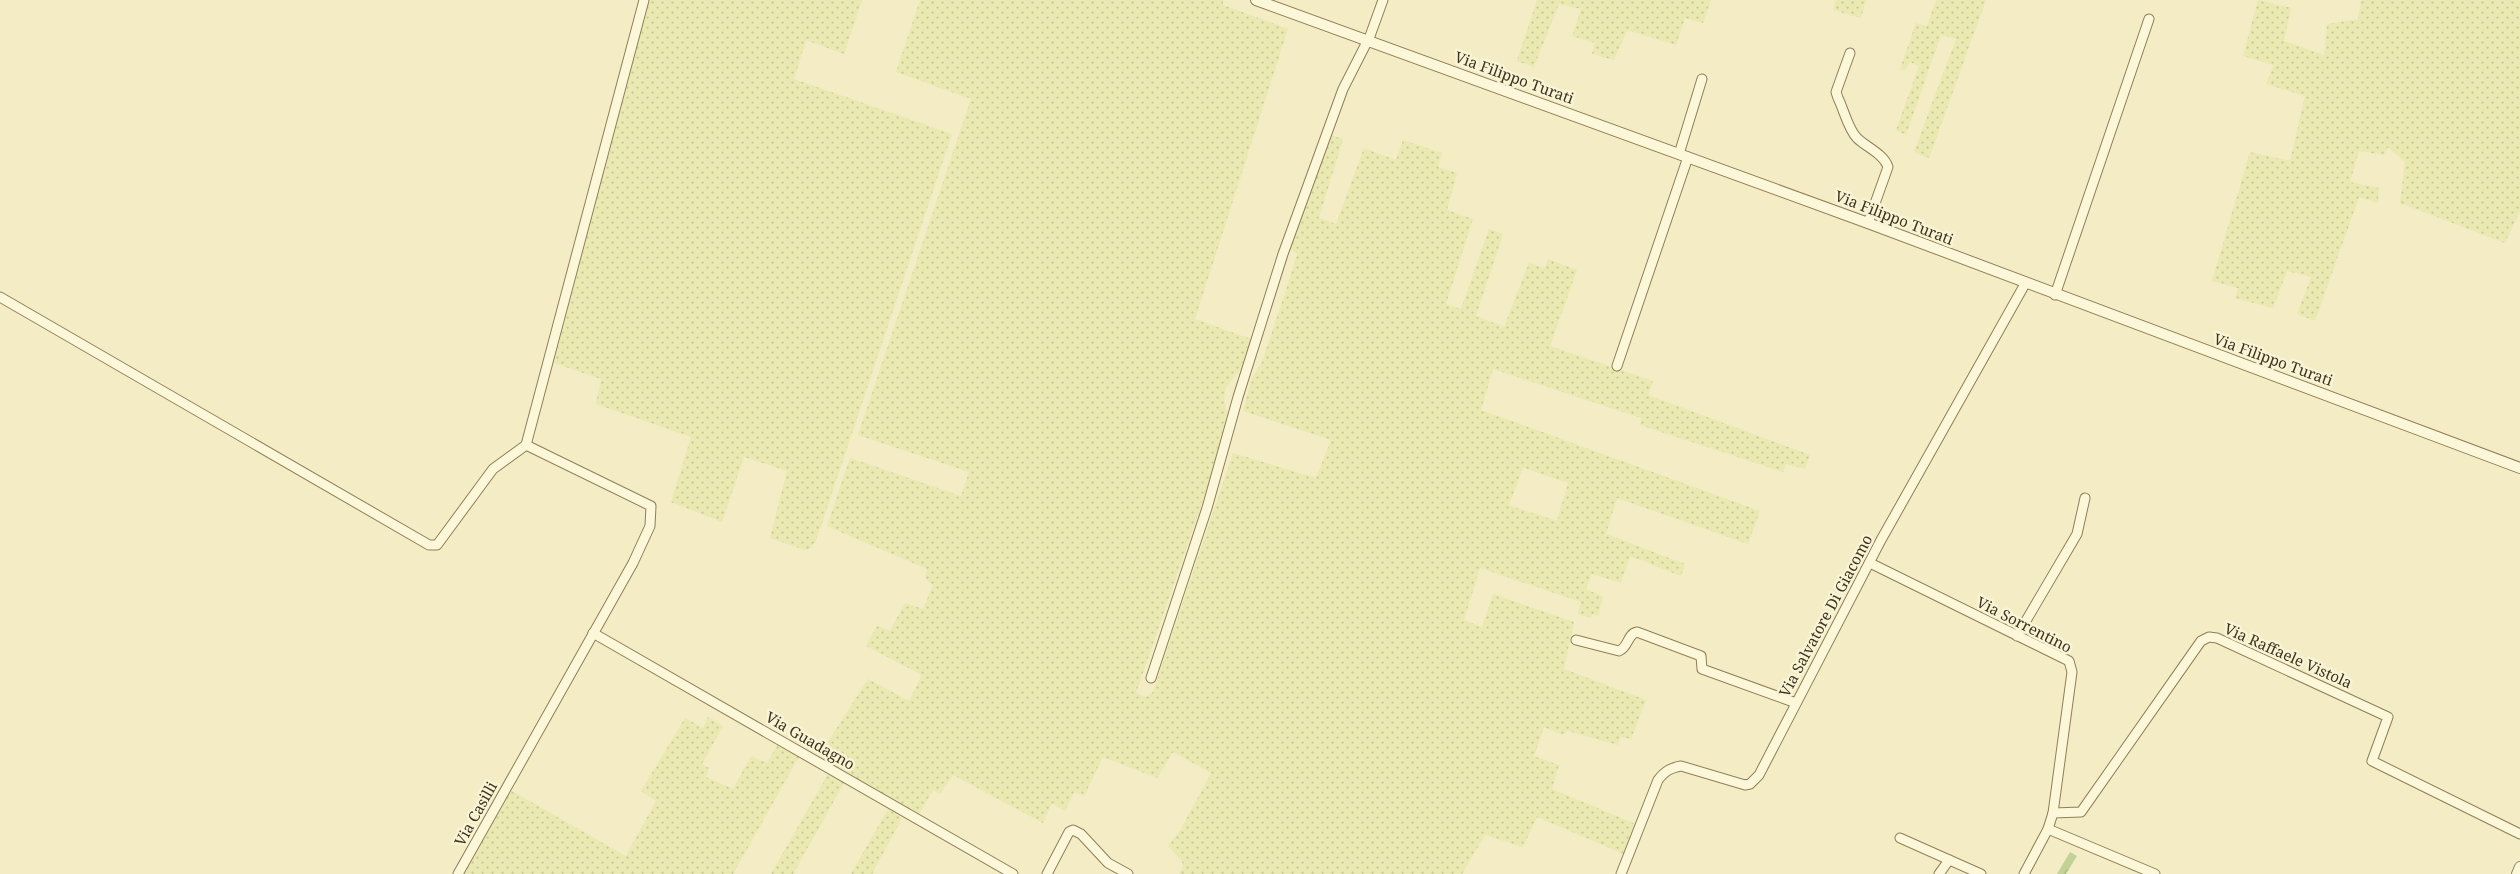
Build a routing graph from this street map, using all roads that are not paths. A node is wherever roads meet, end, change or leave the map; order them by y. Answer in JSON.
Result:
{"nodes":[{"id":1,"x":644,"y":0,"type":"edge"},
{"id":2,"x":1256,"y":0,"type":"edge"},
{"id":3,"x":1383,"y":0,"type":"edge"},
{"id":4,"x":2148,"y":19,"type":"dead end"},
{"id":5,"x":1368,"y":40,"type":"junction"},
{"id":6,"x":1850,"y":53,"type":"dead end"},
{"id":7,"x":1702,"y":79,"type":"dead end"},
{"id":8,"x":1683,"y":156,"type":"junction"},
{"id":9,"x":1868,"y":223,"type":"junction"},
{"id":10,"x":2025,"y":284,"type":"junction"},
{"id":11,"x":2055,"y":295,"type":"junction"},
{"id":12,"x":0,"y":297,"type":"edge"},
{"id":13,"x":1617,"y":366,"type":"dead end"},
{"id":14,"x":526,"y":445,"type":"junction"},
{"id":15,"x":2520,"y":468,"type":"edge"},
{"id":16,"x":2085,"y":498,"type":"dead end"},
{"id":17,"x":1870,"y":563,"type":"junction"},
{"id":18,"x":593,"y":633,"type":"junction"},
{"id":19,"x":2017,"y":636,"type":"junction"},
{"id":20,"x":1576,"y":640,"type":"dead end"},
{"id":21,"x":1151,"y":678,"type":"dead end"},
{"id":22,"x":1796,"y":703,"type":"junction"},
{"id":23,"x":2053,"y":813,"type":"junction"},
{"id":24,"x":2048,"y":829,"type":"junction"},
{"id":25,"x":2520,"y":834,"type":"edge"},
{"id":26,"x":1900,"y":838,"type":"dead end"},
{"id":27,"x":1949,"y":860,"type":"junction"},
{"id":28,"x":2520,"y":867,"type":"edge"},
{"id":29,"x":458,"y":874,"type":"edge"},
{"id":30,"x":1013,"y":874,"type":"edge"},
{"id":31,"x":1047,"y":874,"type":"edge"},
{"id":32,"x":1128,"y":874,"type":"edge"},
{"id":33,"x":1621,"y":874,"type":"edge"},
{"id":34,"x":1940,"y":874,"type":"edge"},
{"id":35,"x":1982,"y":874,"type":"edge"},
{"id":36,"x":2024,"y":874,"type":"edge"},
{"id":37,"x":2155,"y":874,"type":"edge"},
{"id":38,"x":2517,"y":874,"type":"edge"}],
"edges":[{"from":1,"to":14,"type":"street"},
{"from":2,"to":5,"type":"street","name":"Via Filippo Turati"},
{"from":3,"to":5,"type":"street"},
{"from":4,"to":11,"type":"street"},
{"from":5,"to":8,"type":"street","name":"Via Filippo Turati"},
{"from":5,"to":21,"type":"street"},
{"from":6,"to":9,"type":"street"},
{"from":7,"to":8,"type":"street"},
{"from":8,"to":9,"type":"street","name":"Via Filippo Turati"},
{"from":8,"to":13,"type":"street"},
{"from":9,"to":10,"type":"street","name":"Via Filippo Turati"},
{"from":10,"to":11,"type":"street","name":"Via Filippo Turati"},
{"from":10,"to":17,"type":"street","name":"Via Salvatore Di Giacomo"},
{"from":11,"to":15,"type":"street","name":"Via Filippo Turati"},
{"from":12,"to":14,"type":"street"},
{"from":14,"to":18,"type":"street","name":"Via Casilli"},
{"from":16,"to":19,"type":"street"},
{"from":17,"to":19,"type":"street","name":"Via Sorrentino"},
{"from":17,"to":22,"type":"street","name":"Via Salvatore Di Giacomo"},
{"from":18,"to":29,"type":"street","name":"Via Casilli"},
{"from":18,"to":30,"type":"street","name":"Via Guadagno"},
{"from":19,"to":23,"type":"street","name":"Via Sorrentino"},
{"from":20,"to":22,"type":"street"},
{"from":22,"to":33,"type":"street","name":"Via Salvatore Di Giacomo"},
{"from":23,"to":24,"type":"street","name":"Via Sorrentino"},
{"from":23,"to":25,"type":"street","name":"Via Raffaele Vistola"},
{"from":24,"to":36,"type":"street","name":"Via Sorrentino"},
{"from":24,"to":37,"type":"street"},
{"from":26,"to":27,"type":"street"},
{"from":27,"to":34,"type":"street"},
{"from":27,"to":35,"type":"street"},
{"from":28,"to":38,"type":"street"},
{"from":31,"to":32,"type":"street"}]}
